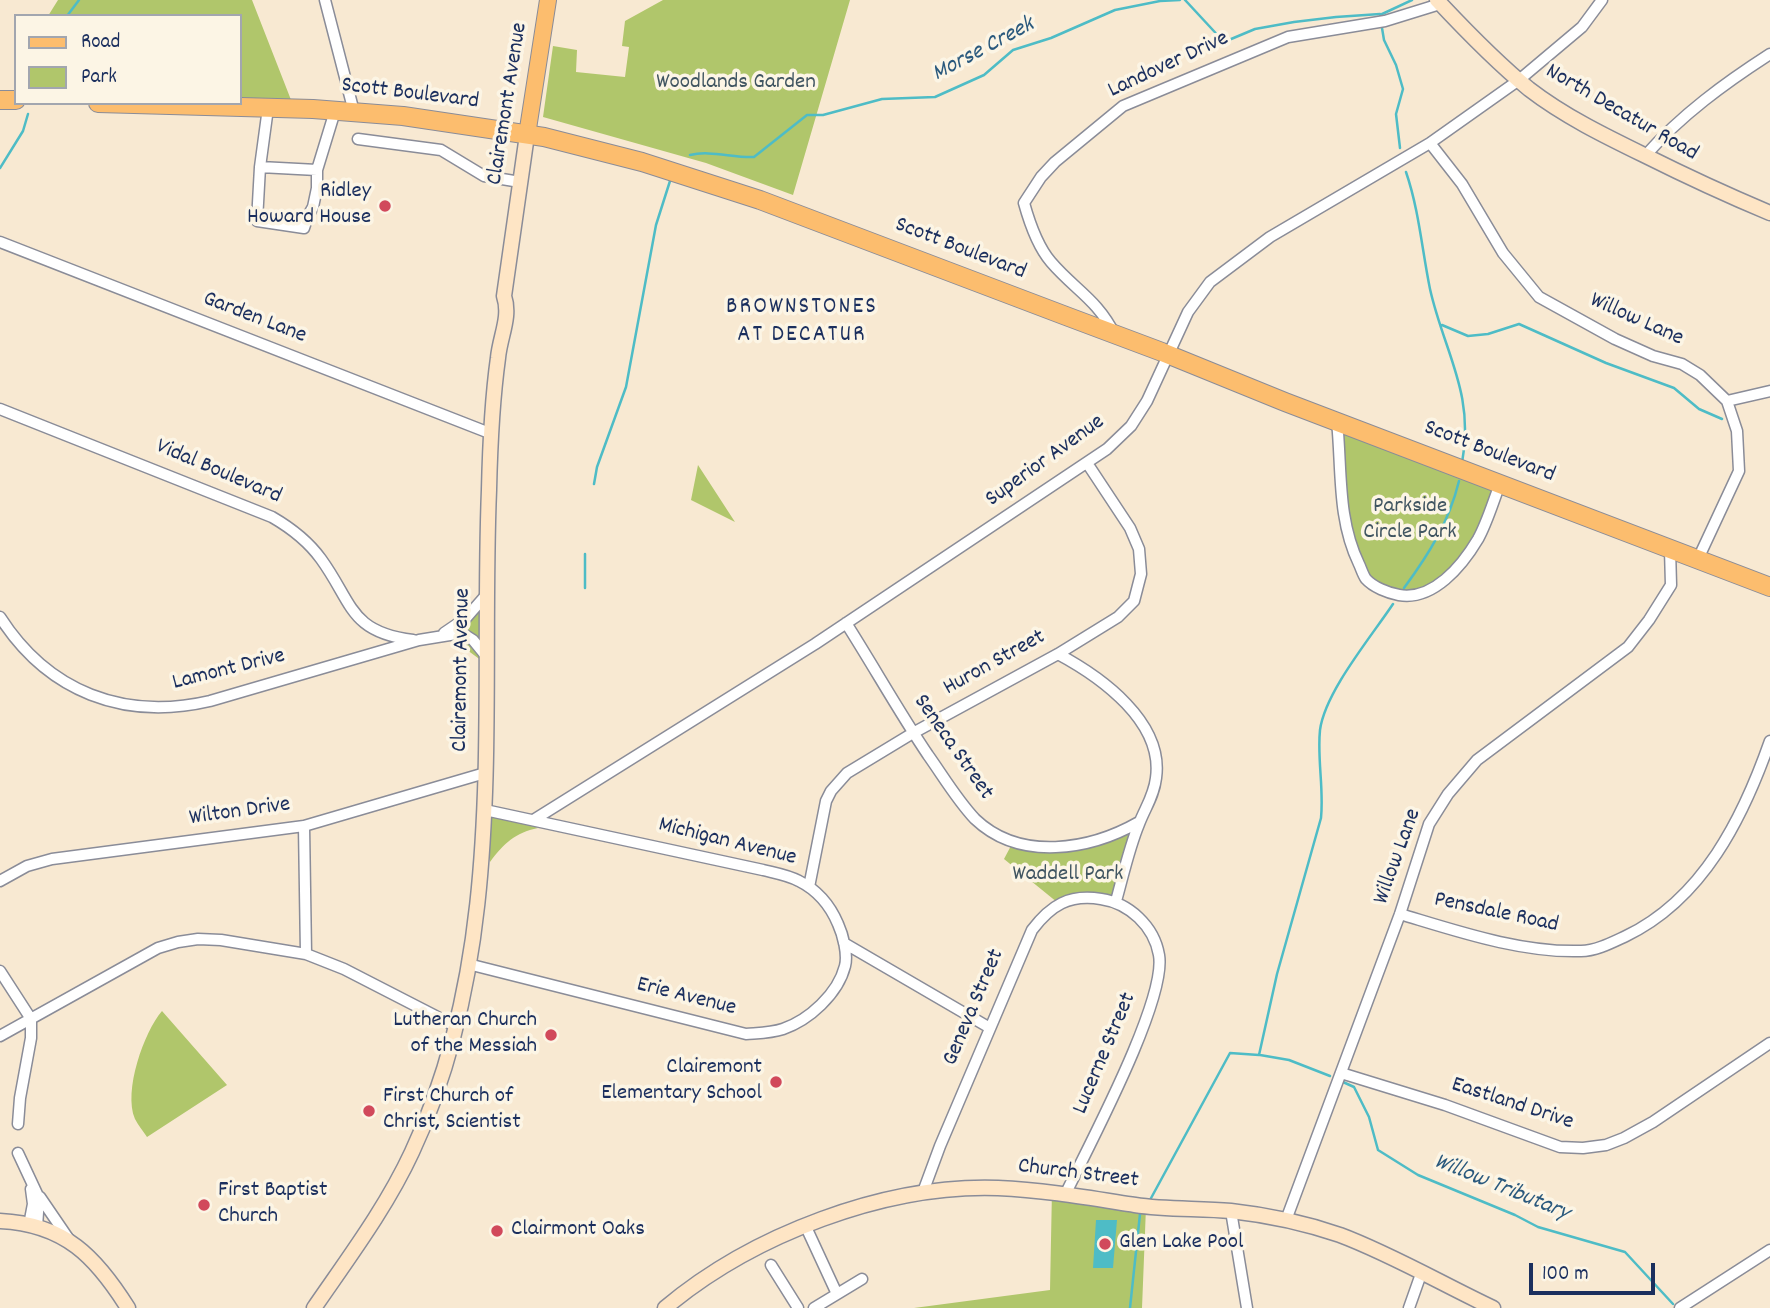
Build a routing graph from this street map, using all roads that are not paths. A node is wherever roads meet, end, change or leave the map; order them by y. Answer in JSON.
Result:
{"nodes":[{"id":1,"x":325,"y":0,"type":"edge"},
{"id":2,"x":548,"y":0,"type":"edge"},
{"id":3,"x":1602,"y":0,"type":"edge"},
{"id":4,"x":1439,"y":2,"type":"edge"},
{"id":5,"x":1770,"y":54,"type":"edge"},
{"id":6,"x":1519,"y":80,"type":"junction"},
{"id":7,"x":166,"y":105,"type":"edge"},
{"id":8,"x":268,"y":108,"type":"junction"},
{"id":9,"x":344,"y":111,"type":"junction"},
{"id":10,"x":527,"y":135,"type":"junction"},
{"id":11,"x":358,"y":139,"type":"dead end"},
{"id":12,"x":1430,"y":143,"type":"junction"},
{"id":13,"x":1646,"y":156,"type":"junction"},
{"id":14,"x":260,"y":167,"type":"junction"},
{"id":15,"x":317,"y":170,"type":"junction"},
{"id":16,"x":520,"y":182,"type":"junction"},
{"id":17,"x":1770,"y":213,"type":"edge"},
{"id":18,"x":0,"y":242,"type":"edge"},
{"id":19,"x":1115,"y":335,"type":"junction"},
{"id":20,"x":1169,"y":355,"type":"junction"},
{"id":21,"x":1770,"y":391,"type":"edge"},
{"id":22,"x":1727,"y":401,"type":"junction"},
{"id":23,"x":0,"y":409,"type":"edge"},
{"id":24,"x":1337,"y":421,"type":"junction"},
{"id":25,"x":492,"y":434,"type":"junction"},
{"id":26,"x":1087,"y":463,"type":"junction"},
{"id":27,"x":1500,"y":484,"type":"junction"},
{"id":28,"x":1670,"y":549,"type":"junction"},
{"id":29,"x":1698,"y":559,"type":"junction"},
{"id":30,"x":1770,"y":587,"type":"edge"},
{"id":31,"x":487,"y":594,"type":"junction"},
{"id":32,"x":0,"y":617,"type":"edge"},
{"id":33,"x":846,"y":623,"type":"junction"},
{"id":34,"x":432,"y":638,"type":"junction"},
{"id":35,"x":419,"y":640,"type":"junction"},
{"id":36,"x":1058,"y":654,"type":"junction"},
{"id":37,"x":486,"y":656,"type":"junction"},
{"id":38,"x":913,"y":733,"type":"junction"},
{"id":39,"x":1770,"y":741,"type":"edge"},
{"id":40,"x":485,"y":773,"type":"junction"},
{"id":41,"x":485,"y":810,"type":"junction"},
{"id":42,"x":535,"y":819,"type":"junction"},
{"id":43,"x":1139,"y":822,"type":"junction"},
{"id":44,"x":304,"y":826,"type":"junction"},
{"id":45,"x":0,"y":881,"type":"edge"},
{"id":46,"x":809,"y":887,"type":"junction"},
{"id":47,"x":1116,"y":901,"type":"junction"},
{"id":48,"x":1400,"y":914,"type":"junction"},
{"id":49,"x":844,"y":943,"type":"junction"},
{"id":50,"x":306,"y":954,"type":"junction"},
{"id":51,"x":468,"y":964,"type":"junction"},
{"id":52,"x":0,"y":971,"type":"edge"},
{"id":53,"x":31,"y":1019,"type":"junction"},
{"id":54,"x":455,"y":1026,"type":"junction"},
{"id":55,"x":990,"y":1028,"type":"junction"},
{"id":56,"x":0,"y":1036,"type":"edge"},
{"id":57,"x":1770,"y":1043,"type":"edge"},
{"id":58,"x":1341,"y":1073,"type":"junction"},
{"id":59,"x":18,"y":1124,"type":"dead end"},
{"id":60,"x":18,"y":1153,"type":"dead end"},
{"id":61,"x":29,"y":1180,"type":"junction"},
{"id":62,"x":923,"y":1192,"type":"junction"},
{"id":63,"x":1066,"y":1193,"type":"junction"},
{"id":64,"x":38,"y":1194,"type":"junction"},
{"id":65,"x":1231,"y":1211,"type":"junction"},
{"id":66,"x":1286,"y":1220,"type":"junction"},
{"id":67,"x":0,"y":1221,"type":"edge"},
{"id":68,"x":33,"y":1226,"type":"junction"},
{"id":69,"x":806,"y":1227,"type":"junction"},
{"id":70,"x":72,"y":1243,"type":"junction"},
{"id":71,"x":1770,"y":1250,"type":"edge"},
{"id":72,"x":771,"y":1265,"type":"dead end"},
{"id":73,"x":1421,"y":1274,"type":"junction"},
{"id":74,"x":862,"y":1279,"type":"dead end"},
{"id":75,"x":837,"y":1294,"type":"junction"},
{"id":76,"x":128,"y":1308,"type":"edge"},
{"id":77,"x":314,"y":1308,"type":"edge"},
{"id":78,"x":665,"y":1308,"type":"edge"},
{"id":79,"x":799,"y":1308,"type":"edge"},
{"id":80,"x":814,"y":1308,"type":"edge"},
{"id":81,"x":1247,"y":1308,"type":"edge"},
{"id":82,"x":1409,"y":1308,"type":"edge"},
{"id":83,"x":1493,"y":1308,"type":"edge"},
{"id":84,"x":1680,"y":1308,"type":"edge"}],
"edges":[{"from":1,"to":9,"type":"street"},
{"from":2,"to":10,"type":"main road","name":"Clairemont Avenue"},
{"from":3,"to":6,"type":"street","name":"Superior Avenue"},
{"from":4,"to":6,"type":"main road","name":"North Decatur Road"},
{"from":4,"to":19,"type":"street","name":"Landover Drive"},
{"from":5,"to":13,"type":"street"},
{"from":6,"to":12,"type":"street","name":"Superior Avenue"},
{"from":6,"to":13,"type":"main road","name":"North Decatur Road"},
{"from":7,"to":8,"type":"highway","name":"Scott Boulevard"},
{"from":8,"to":9,"type":"highway","name":"Scott Boulevard"},
{"from":8,"to":14,"type":"street"},
{"from":9,"to":10,"type":"highway","name":"Scott Boulevard"},
{"from":9,"to":15,"type":"street"},
{"from":10,"to":16,"type":"main road","name":"Clairemont Avenue"},
{"from":10,"to":19,"type":"highway","name":"Scott Boulevard"},
{"from":11,"to":16,"type":"street"},
{"from":12,"to":20,"type":"street","name":"Superior Avenue"},
{"from":12,"to":22,"type":"street","name":"Willow Lane"},
{"from":13,"to":17,"type":"main road","name":"North Decatur Road"},
{"from":14,"to":15,"type":"street"},
{"from":14,"to":15,"type":"street"},
{"from":16,"to":25,"type":"main road","name":"Clairemont Avenue"},
{"from":18,"to":25,"type":"street","name":"Garden Lane"},
{"from":19,"to":20,"type":"highway","name":"Scott Boulevard"},
{"from":20,"to":24,"type":"highway","name":"Scott Boulevard"},
{"from":20,"to":26,"type":"street","name":"Superior Avenue"},
{"from":21,"to":22,"type":"street"},
{"from":22,"to":29,"type":"street","name":"Willow Lane"},
{"from":23,"to":35,"type":"street","name":"Vidal Boulevard"},
{"from":24,"to":27,"type":"highway","name":"Scott Boulevard"},
{"from":24,"to":27,"type":"street"},
{"from":25,"to":31,"type":"main road","name":"Clairemont Avenue"},
{"from":26,"to":33,"type":"street","name":"Superior Avenue"},
{"from":26,"to":36,"type":"street","name":"Huron Street"},
{"from":27,"to":28,"type":"highway","name":"Scott Boulevard"},
{"from":28,"to":29,"type":"highway","name":"Scott Boulevard"},
{"from":28,"to":48,"type":"street","name":"Willow Lane"},
{"from":29,"to":30,"type":"highway","name":"Scott Boulevard"},
{"from":31,"to":34,"type":"street"},
{"from":31,"to":37,"type":"main road","name":"Clairemont Avenue"},
{"from":32,"to":35,"type":"street","name":"Lamont Drive"},
{"from":33,"to":38,"type":"street","name":"Seneca Street"},
{"from":33,"to":42,"type":"street","name":"Superior Avenue"},
{"from":34,"to":35,"type":"street","name":"Lamont Drive"},
{"from":34,"to":37,"type":"street","name":"Lamont Drive"},
{"from":36,"to":38,"type":"street","name":"Huron Street"},
{"from":36,"to":43,"type":"street"},
{"from":37,"to":40,"type":"main road","name":"Clairemont Avenue"},
{"from":38,"to":43,"type":"street","name":"Seneca Street"},
{"from":38,"to":46,"type":"street","name":"Huron Street"},
{"from":39,"to":48,"type":"street","name":"Pensdale Road"},
{"from":40,"to":41,"type":"main road","name":"Clairemont Avenue"},
{"from":40,"to":44,"type":"street","name":"Wilton Drive"},
{"from":41,"to":42,"type":"street","name":"Michigan Avenue"},
{"from":41,"to":51,"type":"main road","name":"Clairemont Avenue"},
{"from":42,"to":46,"type":"street","name":"Michigan Avenue"},
{"from":43,"to":47,"type":"street"},
{"from":44,"to":45,"type":"street","name":"Wilton Drive"},
{"from":44,"to":50,"type":"street"},
{"from":46,"to":49,"type":"street","name":"Michigan Avenue"},
{"from":47,"to":55,"type":"street","name":"Geneva Street"},
{"from":47,"to":63,"type":"street","name":"Lucerne Street"},
{"from":48,"to":58,"type":"street","name":"Willow Lane"},
{"from":49,"to":51,"type":"street","name":"Erie Avenue"},
{"from":49,"to":55,"type":"street"},
{"from":50,"to":53,"type":"street"},
{"from":50,"to":54,"type":"street"},
{"from":51,"to":54,"type":"main road","name":"Clairemont Avenue"},
{"from":52,"to":53,"type":"street"},
{"from":53,"to":56,"type":"street"},
{"from":53,"to":59,"type":"street"},
{"from":54,"to":77,"type":"main road","name":"Clairemont Avenue"},
{"from":55,"to":62,"type":"street","name":"Geneva Street"},
{"from":57,"to":58,"type":"street","name":"Eastland Drive"},
{"from":58,"to":66,"type":"street","name":"Willow Lane"},
{"from":60,"to":61,"type":"street"},
{"from":61,"to":64,"type":"street"},
{"from":61,"to":68,"type":"street"},
{"from":62,"to":63,"type":"main road","name":"Church Street"},
{"from":62,"to":69,"type":"main road","name":"Church Street"},
{"from":63,"to":65,"type":"main road","name":"Church Street"},
{"from":64,"to":68,"type":"street"},
{"from":64,"to":70,"type":"street"},
{"from":65,"to":66,"type":"main road","name":"Church Street"},
{"from":65,"to":81,"type":"street"},
{"from":66,"to":73,"type":"main road","name":"Church Street"},
{"from":67,"to":68,"type":"main road"},
{"from":68,"to":70,"type":"main road"},
{"from":69,"to":75,"type":"street"},
{"from":69,"to":78,"type":"main road","name":"Church Street"},
{"from":70,"to":76,"type":"main road"},
{"from":71,"to":84,"type":"street"},
{"from":72,"to":79,"type":"street"},
{"from":73,"to":82,"type":"street"},
{"from":73,"to":83,"type":"main road","name":"Church Street"},
{"from":74,"to":75,"type":"street"},
{"from":75,"to":80,"type":"street"}]}
